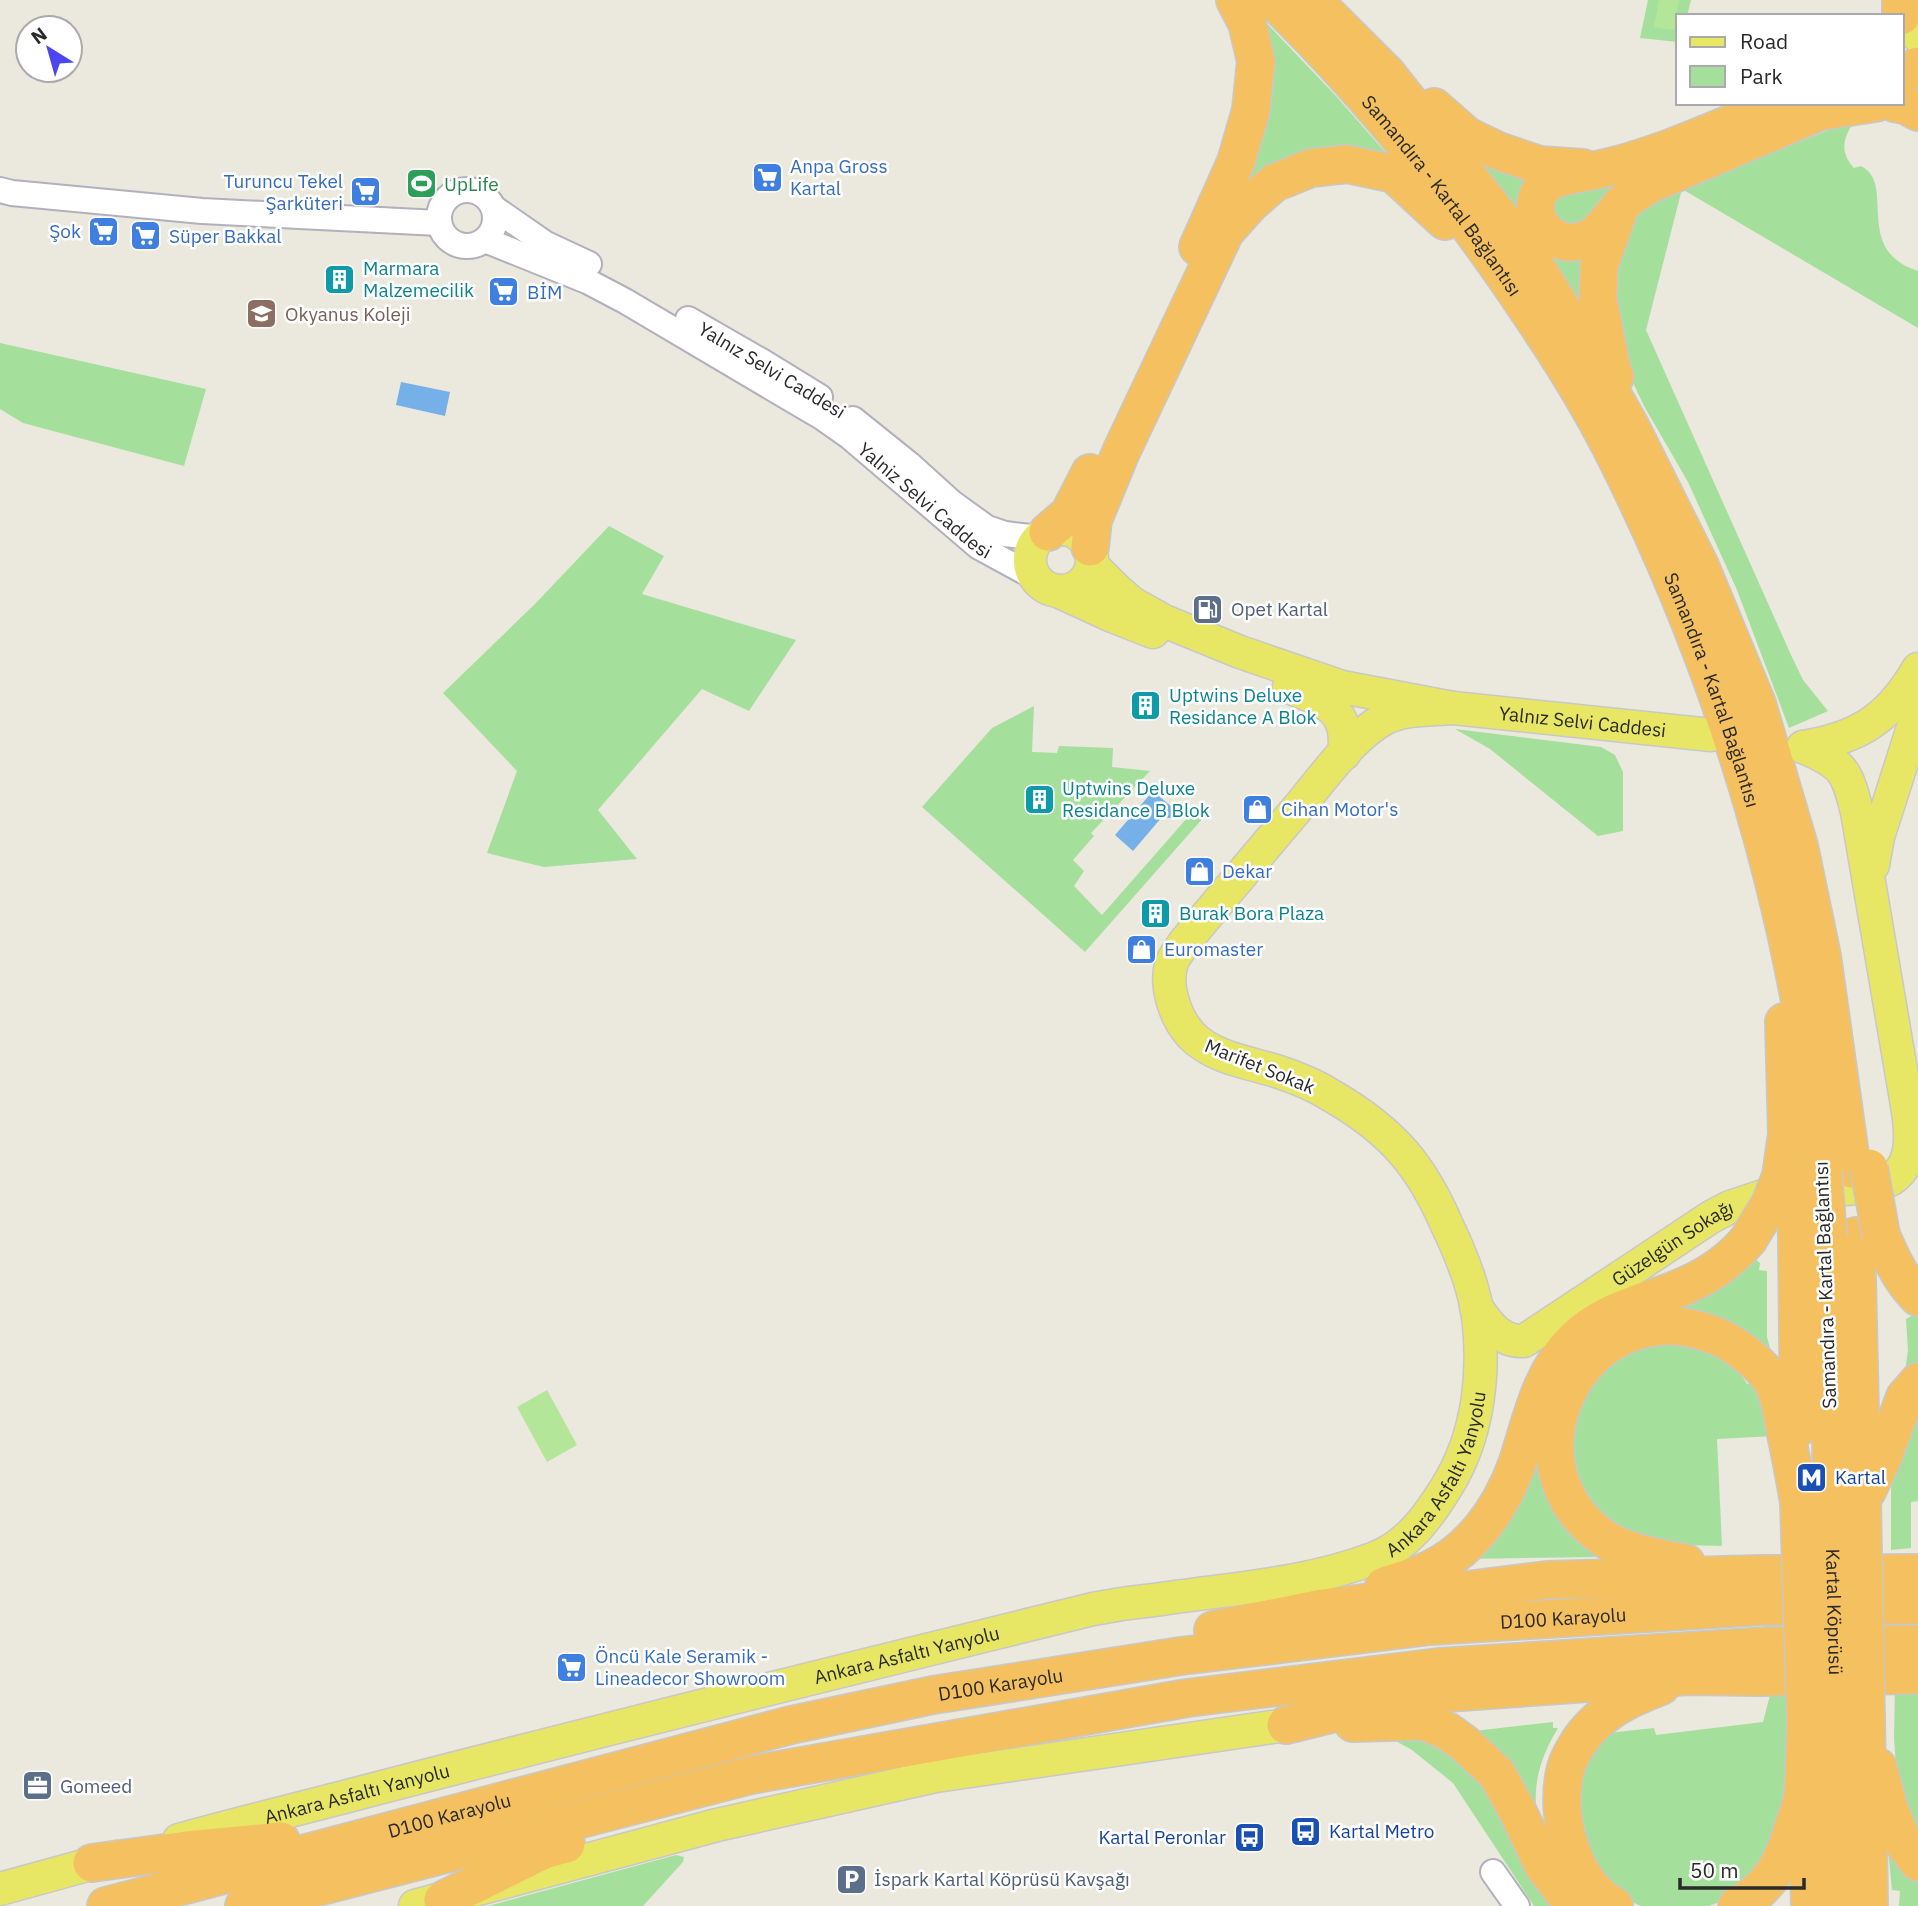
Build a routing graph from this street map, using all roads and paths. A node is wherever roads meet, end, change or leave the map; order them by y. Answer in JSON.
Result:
{"nodes":[{"id":1,"x":1235,"y":0,"type":"edge"},
{"id":2,"x":1273,"y":0,"type":"edge"},
{"id":3,"x":1313,"y":0,"type":"edge"},
{"id":4,"x":1334,"y":0,"type":"edge"},
{"id":5,"x":1908,"y":0,"type":"edge"},
{"id":6,"x":1918,"y":36,"type":"edge"},
{"id":7,"x":1776,"y":105,"type":"edge"},
{"id":8,"x":1853,"y":105,"type":"edge"},
{"id":9,"x":1831,"y":107,"type":"edge"},
{"id":10,"x":1629,"y":163,"type":"junction"},
{"id":11,"x":0,"y":190,"type":"edge"},
{"id":12,"x":1625,"y":201,"type":"junction"},
{"id":13,"x":494,"y":208,"type":"junction"},
{"id":14,"x":439,"y":223,"type":"junction"},
{"id":15,"x":485,"y":240,"type":"junction"},
{"id":16,"x":1647,"y":459,"type":"junction"},
{"id":17,"x":1044,"y":535,"type":"junction"},
{"id":18,"x":1091,"y":556,"type":"junction"},
{"id":19,"x":1047,"y":584,"type":"junction"},
{"id":20,"x":1675,"y":584,"type":"junction"},
{"id":21,"x":1918,"y":668,"type":"edge"},
{"id":22,"x":1453,"y":708,"type":"junction"},
{"id":23,"x":1918,"y":712,"type":"edge"},
{"id":24,"x":1711,"y":735,"type":"dead end"},
{"id":25,"x":1344,"y":754,"type":"junction"},
{"id":26,"x":1743,"y":770,"type":"junction"},
{"id":27,"x":1871,"y":891,"type":"junction"},
{"id":28,"x":1913,"y":1123,"type":"edge"},
{"id":29,"x":1813,"y":1176,"type":"junction"},
{"id":30,"x":1840,"y":1237,"type":"junction"},
{"id":31,"x":1918,"y":1297,"type":"edge"},
{"id":32,"x":1476,"y":1307,"type":"junction"},
{"id":33,"x":1918,"y":1382,"type":"edge"},
{"id":34,"x":1831,"y":1502,"type":"junction"},
{"id":35,"x":1760,"y":1574,"type":"junction"},
{"id":36,"x":1914,"y":1581,"type":"edge"},
{"id":37,"x":1323,"y":1608,"type":"junction"},
{"id":38,"x":1918,"y":1644,"type":"edge"},
{"id":39,"x":1918,"y":1675,"type":"edge"},
{"id":40,"x":1688,"y":1676,"type":"junction"},
{"id":41,"x":933,"y":1695,"type":"junction"},
{"id":42,"x":1836,"y":1721,"type":"junction"},
{"id":43,"x":1286,"y":1725,"type":"junction"},
{"id":44,"x":948,"y":1739,"type":"junction"},
{"id":45,"x":652,"y":1762,"type":"junction"},
{"id":46,"x":1918,"y":1862,"type":"edge"},
{"id":47,"x":92,"y":1863,"type":"junction"},
{"id":48,"x":1493,"y":1872,"type":"dead end"},
{"id":49,"x":0,"y":1889,"type":"edge"},
{"id":50,"x":429,"y":1903,"type":"edge"},
{"id":51,"x":106,"y":1906,"type":"edge"},
{"id":52,"x":244,"y":1906,"type":"edge"},
{"id":53,"x":1517,"y":1906,"type":"edge"},
{"id":54,"x":1574,"y":1906,"type":"edge"},
{"id":55,"x":1614,"y":1906,"type":"edge"},
{"id":56,"x":1737,"y":1906,"type":"edge"},
{"id":57,"x":1810,"y":1906,"type":"edge"},
{"id":58,"x":1840,"y":1906,"type":"edge"},
{"id":59,"x":1869,"y":1906,"type":"edge"}],
"edges":[{"from":1,"to":17,"type":"highway"},
{"from":2,"to":20,"type":"highway","name":"Samandıra - Kartal Bağlantısı"},
{"from":3,"to":16,"type":"highway","name":"Samandıra - Kartal Bağlantısı"},
{"from":4,"to":10,"type":"highway"},
{"from":5,"to":6,"type":"main road"},
{"from":7,"to":10,"type":"highway"},
{"from":8,"to":9,"type":"highway"},
{"from":9,"to":12,"type":"highway"},
{"from":10,"to":12,"type":"highway"},
{"from":11,"to":14,"type":"street"},
{"from":12,"to":16,"type":"highway"},
{"from":13,"to":14,"type":"street","name":"Yalnız Selvi Caddesi"},
{"from":13,"to":15,"type":"street"},
{"from":13,"to":17,"type":"street","name":"Yalnız Selvi Caddesi"},
{"from":14,"to":15,"type":"street"},
{"from":15,"to":19,"type":"street","name":"Yalniz Selvi Caddesi"},
{"from":16,"to":29,"type":"highway","name":"Samandıra - Kartal Bağlantısı"},
{"from":17,"to":18,"type":"main road","name":"Yalnız Selvi Caddesi"},
{"from":17,"to":19,"type":"main road"},
{"from":18,"to":19,"type":"main road"},
{"from":18,"to":20,"type":"highway"},
{"from":18,"to":22,"type":"main road","name":"Yalnız Selvi Caddesi"},
{"from":19,"to":25,"type":"main road"},
{"from":20,"to":26,"type":"highway","name":"Samandıra - Kartal Bağlantısı"},
{"from":21,"to":27,"type":"main road"},
{"from":22,"to":24,"type":"main road","name":"Yalnız Selvi Caddesi"},
{"from":22,"to":25,"type":"main road","name":"Yalnız Selvi Caddesi"},
{"from":23,"to":27,"type":"main road"},
{"from":25,"to":32,"type":"main road","name":"Marifet Sokak"},
{"from":26,"to":29,"type":"highway","name":"Samandıra - Kartal Bağlantısı"},
{"from":26,"to":29,"type":"highway"},
{"from":27,"to":28,"type":"main road"},
{"from":28,"to":29,"type":"main road","name":"Güzelgün Sokağı"},
{"from":29,"to":30,"type":"highway","bridge":true},
{"from":29,"to":30,"type":"highway","name":"Samandıra - Kartal Bağlantısı"},
{"from":29,"to":32,"type":"main road","name":"Güzelgün Sokağı"},
{"from":29,"to":37,"type":"highway","bridge":true},
{"from":30,"to":31,"type":"highway"},
{"from":30,"to":34,"type":"highway","name":"Samandıra - Kartal Bağlantısı"},
{"from":32,"to":47,"type":"main road","name":"Ankara Asfaltı Yanyolu"},
{"from":33,"to":34,"type":"highway"},
{"from":34,"to":35,"type":"highway"},
{"from":34,"to":42,"type":"highway","name":"Kartal Köprüsü","bridge":true},
{"from":35,"to":36,"type":"highway"},
{"from":35,"to":37,"type":"highway"},
{"from":36,"to":41,"type":"highway","name":"D100 Karayolu"},
{"from":37,"to":41,"type":"highway"},
{"from":38,"to":44,"type":"highway","name":"D100 Karayolu"},
{"from":39,"to":40,"type":"highway"},
{"from":40,"to":43,"type":"highway"},
{"from":40,"to":55,"type":"highway"},
{"from":41,"to":45,"type":"highway","name":"D100 Karayolu"},
{"from":42,"to":46,"type":"highway"},
{"from":42,"to":56,"type":"highway"},
{"from":42,"to":57,"type":"highway"},
{"from":42,"to":58,"type":"highway"},
{"from":42,"to":59,"type":"highway"},
{"from":43,"to":50,"type":"main road"},
{"from":43,"to":54,"type":"highway"},
{"from":44,"to":50,"type":"highway"},
{"from":44,"to":52,"type":"highway","name":"D100 Karayolu"},
{"from":45,"to":47,"type":"highway"},
{"from":45,"to":51,"type":"highway","name":"D100 Karayolu"},
{"from":47,"to":49,"type":"main road","name":"Ankara Asfaltı Yanyolu"},
{"from":48,"to":53,"type":"street"}]}
